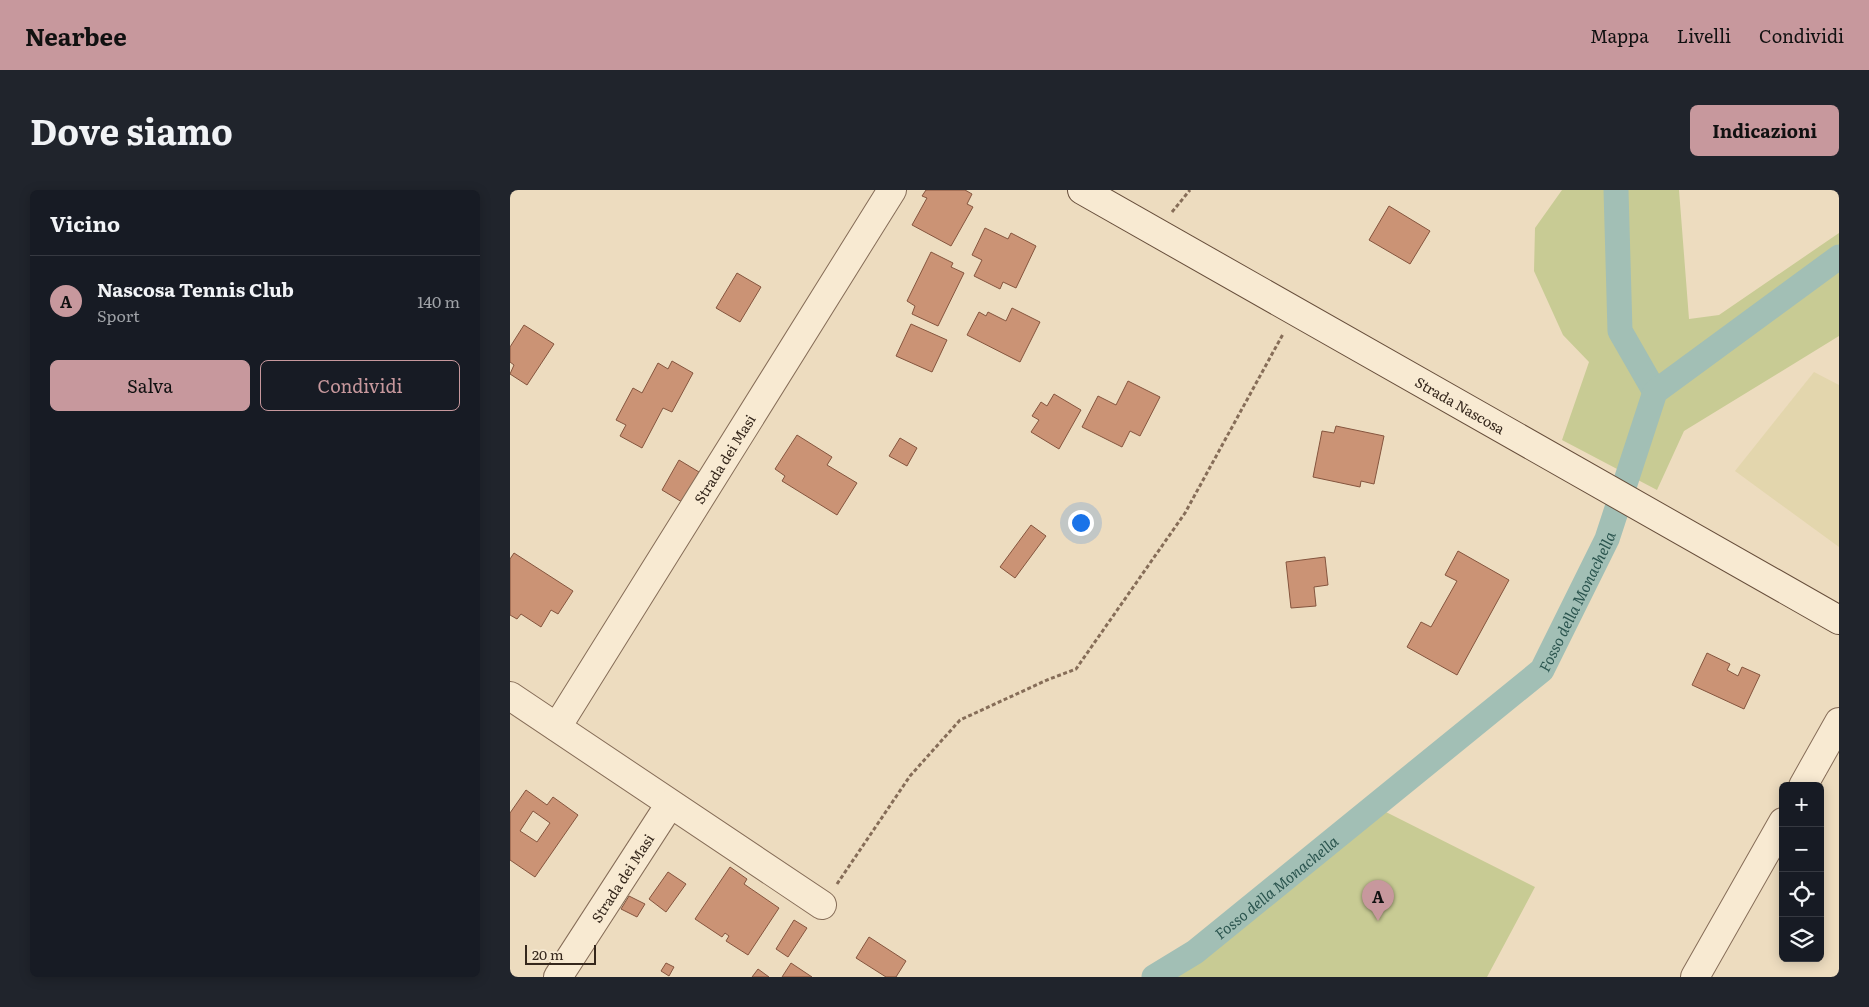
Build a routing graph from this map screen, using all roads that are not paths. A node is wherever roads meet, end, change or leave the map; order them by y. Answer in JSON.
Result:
{"nodes":[{"id":1,"x":892,"y":190,"type":"edge"},
{"id":2,"x":1082,"y":190,"type":"edge"},
{"id":3,"x":1839,"y":620,"type":"edge"},
{"id":4,"x":510,"y":696,"type":"edge"},
{"id":5,"x":1839,"y":722,"type":"edge"},
{"id":6,"x":557,"y":728,"type":"junction"},
{"id":7,"x":1805,"y":782,"type":"edge"},
{"id":8,"x":670,"y":804,"type":"junction"},
{"id":9,"x":1780,"y":827,"type":"edge"},
{"id":10,"x":822,"y":905,"type":"road end"},
{"id":11,"x":558,"y":977,"type":"edge"},
{"id":12,"x":1695,"y":977,"type":"edge"}],
"edges":[{"from":1,"to":6,"type":"street","name":"Strada dei Masi"},
{"from":2,"to":3,"type":"street","name":"Strada Nascosa"},
{"from":4,"to":6,"type":"street"},
{"from":5,"to":7,"type":"street"},
{"from":6,"to":8,"type":"street"},
{"from":8,"to":10,"type":"street"},
{"from":8,"to":11,"type":"street","name":"Strada dei Masi"},
{"from":9,"to":12,"type":"street"}]}
